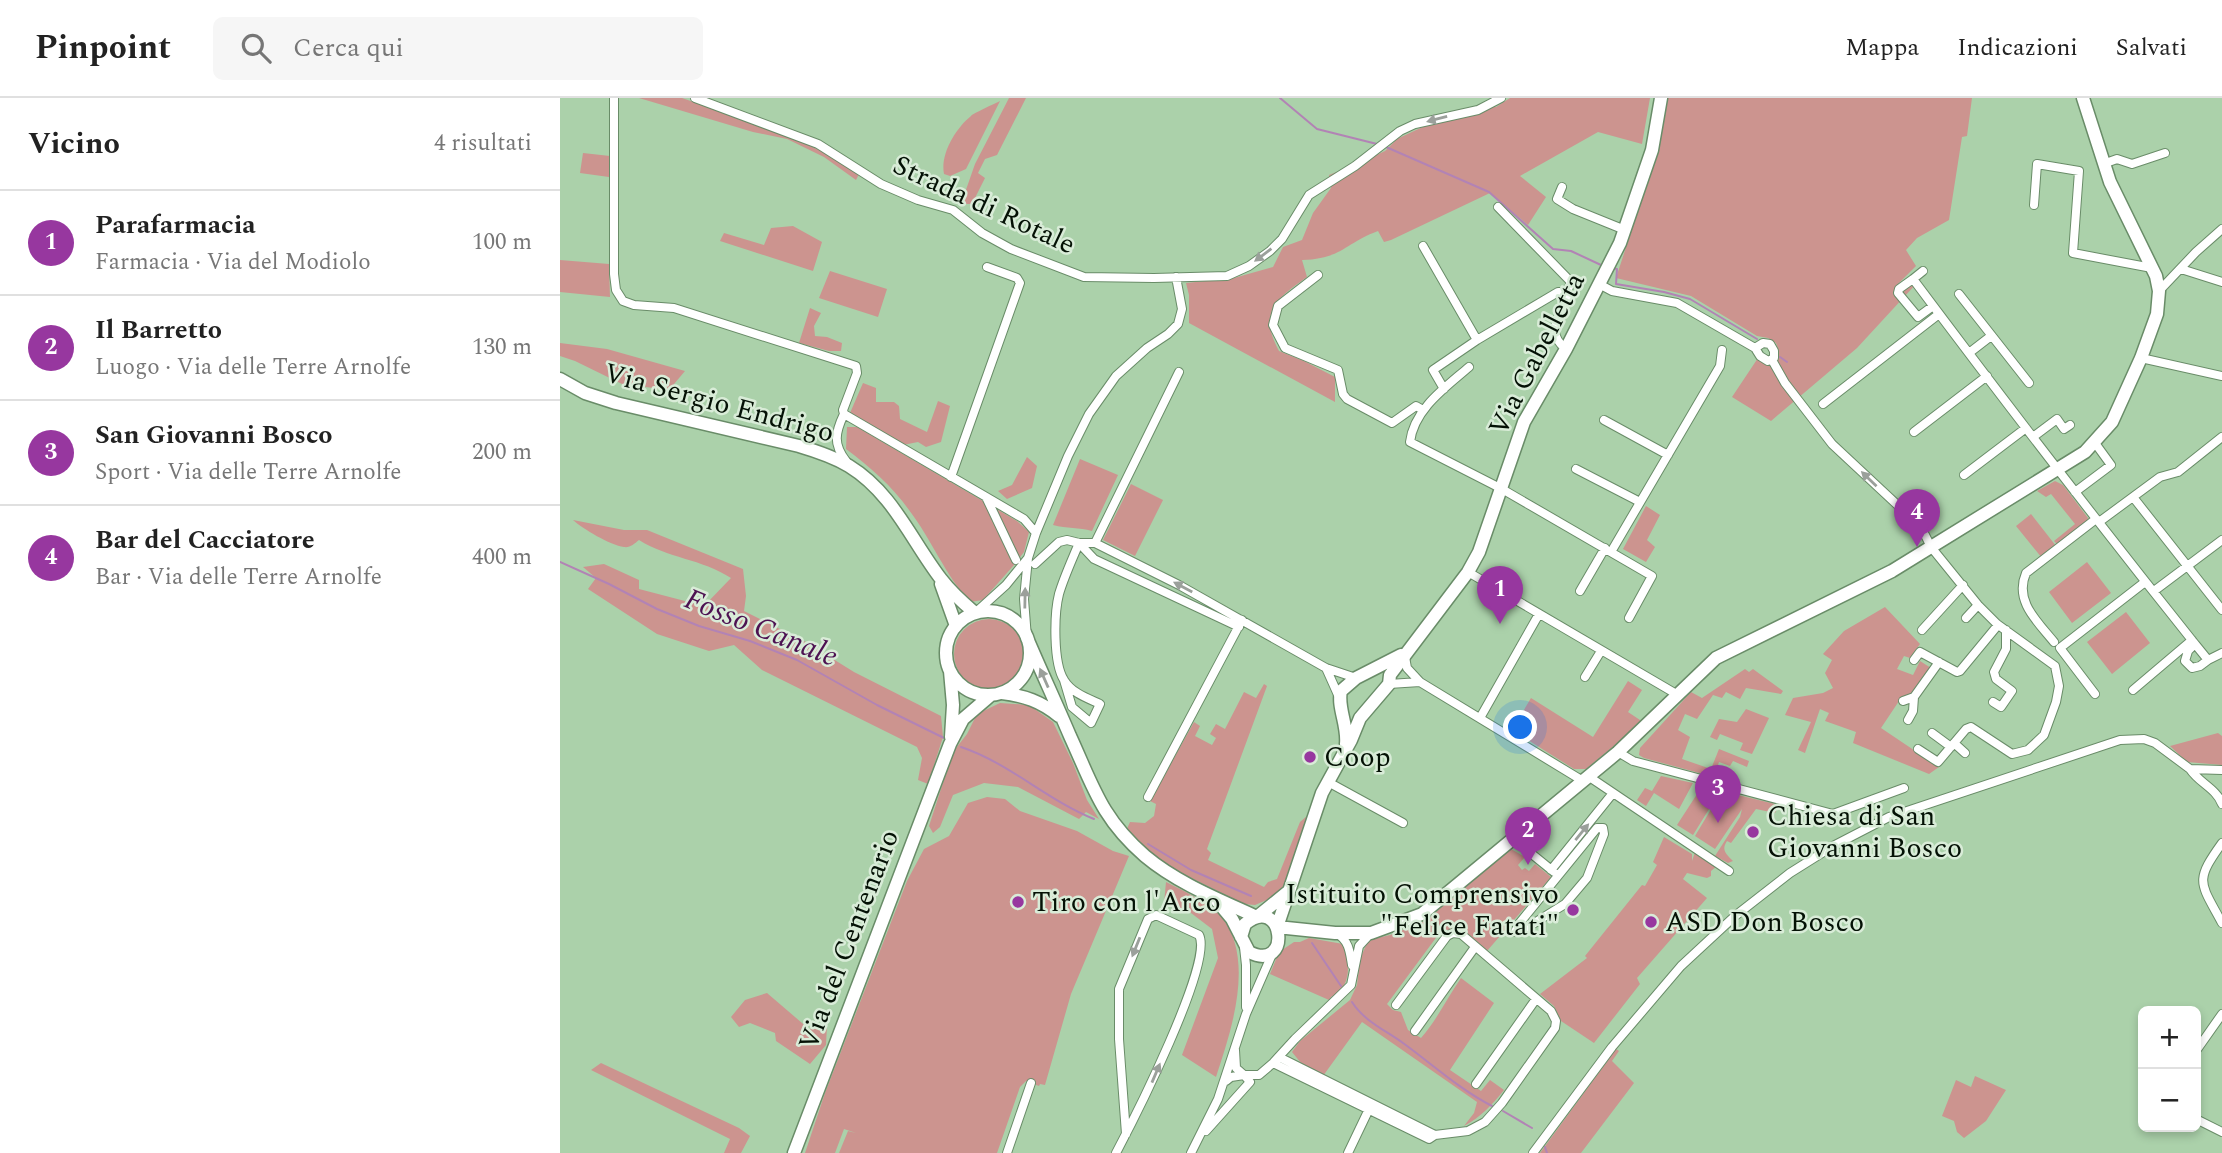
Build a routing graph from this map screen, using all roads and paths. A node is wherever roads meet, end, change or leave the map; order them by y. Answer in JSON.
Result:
{"nodes":[{"id":1,"x":614,"y":98,"type":"edge"},
{"id":2,"x":695,"y":98,"type":"edge"},
{"id":3,"x":1501,"y":98,"type":"edge"},
{"id":4,"x":1661,"y":98,"type":"edge"},
{"id":5,"x":2083,"y":98,"type":"edge"},
{"id":6,"x":2165,"y":153,"type":"dead end"},
{"id":7,"x":2103,"y":164,"type":"junction"},
{"id":8,"x":1562,"y":187,"type":"dead end"},
{"id":9,"x":2034,"y":205,"type":"dead end"},
{"id":10,"x":1498,"y":207,"type":"dead end"},
{"id":11,"x":1625,"y":230,"type":"junction"},
{"id":12,"x":2220,"y":235,"type":"edge"},
{"id":13,"x":1423,"y":246,"type":"dead end"},
{"id":14,"x":987,"y":267,"type":"dead end"},
{"id":15,"x":2181,"y":269,"type":"junction"},
{"id":16,"x":1923,"y":271,"type":"dead end"},
{"id":17,"x":2154,"y":272,"type":"junction"},
{"id":18,"x":1318,"y":275,"type":"dead end"},
{"id":19,"x":1176,"y":277,"type":"junction"},
{"id":20,"x":2173,"y":278,"type":"junction"},
{"id":21,"x":1913,"y":279,"type":"junction"},
{"id":22,"x":2222,"y":282,"type":"edge"},
{"id":23,"x":1599,"y":284,"type":"junction"},
{"id":24,"x":2159,"y":291,"type":"junction"},
{"id":25,"x":1567,"y":292,"type":"junction"},
{"id":26,"x":1959,"y":294,"type":"dead end"},
{"id":27,"x":1933,"y":306,"type":"junction"},
{"id":28,"x":1939,"y":314,"type":"junction"},
{"id":29,"x":1991,"y":336,"type":"junction"},
{"id":30,"x":1477,"y":340,"type":"junction"},
{"id":31,"x":1755,"y":348,"type":"junction"},
{"id":32,"x":1566,"y":349,"type":"junction"},
{"id":33,"x":1722,"y":350,"type":"dead end"},
{"id":34,"x":1969,"y":353,"type":"junction"},
{"id":35,"x":2141,"y":358,"type":"junction"},
{"id":36,"x":1772,"y":360,"type":"junction"},
{"id":37,"x":1469,"y":367,"type":"dead end"},
{"id":38,"x":1179,"y":372,"type":"dead end"},
{"id":39,"x":1987,"y":376,"type":"junction"},
{"id":40,"x":2222,"y":376,"type":"edge"},
{"id":41,"x":560,"y":379,"type":"edge"},
{"id":42,"x":2029,"y":383,"type":"dead end"},
{"id":43,"x":1444,"y":389,"type":"junction"},
{"id":44,"x":1824,"y":404,"type":"dead end"},
{"id":45,"x":1423,"y":410,"type":"junction"},
{"id":46,"x":844,"y":414,"type":"junction"},
{"id":47,"x":1604,"y":420,"type":"dead end"},
{"id":48,"x":2070,"y":425,"type":"dead end"},
{"id":49,"x":2026,"y":428,"type":"junction"},
{"id":50,"x":1914,"y":432,"type":"dead end"},
{"id":51,"x":2033,"y":437,"type":"junction"},
{"id":52,"x":2222,"y":437,"type":"edge"},
{"id":53,"x":2095,"y":443,"type":"junction"},
{"id":54,"x":1668,"y":455,"type":"junction"},
{"id":55,"x":850,"y":466,"type":"junction"},
{"id":56,"x":1576,"y":469,"type":"dead end"},
{"id":57,"x":2058,"y":470,"type":"junction"},
{"id":58,"x":1964,"y":475,"type":"dead end"},
{"id":59,"x":951,"y":477,"type":"junction"},
{"id":60,"x":1502,"y":489,"type":"junction"},
{"id":61,"x":2076,"y":492,"type":"junction"},
{"id":62,"x":2133,"y":496,"type":"junction"},
{"id":63,"x":986,"y":497,"type":"junction"},
{"id":64,"x":1640,"y":502,"type":"junction"},
{"id":65,"x":2098,"y":520,"type":"junction"},
{"id":66,"x":1036,"y":533,"type":"junction"},
{"id":67,"x":2222,"y":540,"type":"edge"},
{"id":68,"x":1079,"y":543,"type":"junction"},
{"id":69,"x":1094,"y":543,"type":"junction"},
{"id":70,"x":1931,"y":547,"type":"junction"},
{"id":71,"x":1608,"y":550,"type":"junction"},
{"id":72,"x":1016,"y":560,"type":"dead end"},
{"id":73,"x":1032,"y":561,"type":"junction"},
{"id":74,"x":2187,"y":566,"type":"junction"},
{"id":75,"x":1468,"y":572,"type":"junction"},
{"id":76,"x":939,"y":577,"type":"junction"},
{"id":77,"x":2145,"y":582,"type":"junction"},
{"id":78,"x":1963,"y":585,"type":"junction"},
{"id":79,"x":1580,"y":591,"type":"dead end"},
{"id":80,"x":2154,"y":591,"type":"junction"},
{"id":81,"x":1978,"y":605,"type":"junction"},
{"id":82,"x":2222,"y":610,"type":"edge"},
{"id":83,"x":975,"y":613,"type":"junction"},
{"id":84,"x":1539,"y":614,"type":"junction"},
{"id":85,"x":1629,"y":618,"type":"dead end"},
{"id":86,"x":1966,"y":618,"type":"dead end"},
{"id":87,"x":1241,"y":624,"type":"junction"},
{"id":88,"x":956,"y":626,"type":"junction"},
{"id":89,"x":2000,"y":626,"type":"junction"},
{"id":90,"x":1922,"y":630,"type":"dead end"},
{"id":91,"x":1027,"y":638,"type":"junction"},
{"id":92,"x":2054,"y":642,"type":"dead end"},
{"id":93,"x":2194,"y":642,"type":"junction"},
{"id":94,"x":1601,"y":651,"type":"junction"},
{"id":95,"x":2222,"y":653,"type":"edge"},
{"id":96,"x":1405,"y":654,"type":"junction"},
{"id":97,"x":1914,"y":660,"type":"dead end"},
{"id":98,"x":2208,"y":660,"type":"junction"},
{"id":99,"x":1939,"y":662,"type":"junction"},
{"id":100,"x":1963,"y":662,"type":"dead end"},
{"id":101,"x":1379,"y":667,"type":"junction"},
{"id":102,"x":1326,"y":668,"type":"junction"},
{"id":103,"x":950,"y":671,"type":"junction"},
{"id":104,"x":1585,"y":677,"type":"dead end"},
{"id":105,"x":1356,"y":678,"type":"junction"},
{"id":106,"x":1417,"y":679,"type":"junction"},
{"id":107,"x":1064,"y":680,"type":"junction"},
{"id":108,"x":1390,"y":680,"type":"junction"},
{"id":109,"x":2133,"y":690,"type":"dead end"},
{"id":110,"x":996,"y":694,"type":"junction"},
{"id":111,"x":2095,"y":694,"type":"dead end"},
{"id":112,"x":1678,"y":695,"type":"junction"},
{"id":113,"x":1914,"y":697,"type":"junction"},
{"id":114,"x":1903,"y":701,"type":"dead end"},
{"id":115,"x":1340,"y":702,"type":"junction"},
{"id":116,"x":1993,"y":702,"type":"dead end"},
{"id":117,"x":1364,"y":711,"type":"junction"},
{"id":118,"x":1062,"y":718,"type":"junction"},
{"id":119,"x":1480,"y":719,"type":"junction"},
{"id":120,"x":1908,"y":720,"type":"dead end"},
{"id":121,"x":1932,"y":733,"type":"dead end"},
{"id":122,"x":950,"y":744,"type":"junction"},
{"id":123,"x":1952,"y":745,"type":"junction"},
{"id":124,"x":1345,"y":749,"type":"junction"},
{"id":125,"x":1918,"y":749,"type":"dead end"},
{"id":126,"x":1618,"y":752,"type":"junction"},
{"id":127,"x":1965,"y":753,"type":"dead end"},
{"id":128,"x":2190,"y":769,"type":"junction"},
{"id":129,"x":2222,"y":770,"type":"edge"},
{"id":130,"x":1586,"y":779,"type":"junction"},
{"id":131,"x":1328,"y":782,"type":"junction"},
{"id":132,"x":1904,"y":788,"type":"dead end"},
{"id":133,"x":1613,"y":793,"type":"junction"},
{"id":134,"x":1148,"y":797,"type":"dead end"},
{"id":135,"x":2222,"y":804,"type":"edge"},
{"id":136,"x":1403,"y":822,"type":"dead end"},
{"id":137,"x":1512,"y":838,"type":"junction"},
{"id":138,"x":2222,"y":843,"type":"edge"},
{"id":139,"x":1551,"y":870,"type":"junction"},
{"id":140,"x":1729,"y":871,"type":"dead end"},
{"id":141,"x":1559,"y":876,"type":"junction"},
{"id":142,"x":1290,"y":894,"type":"junction"},
{"id":143,"x":1213,"y":897,"type":"junction"},
{"id":144,"x":1272,"y":905,"type":"junction"},
{"id":145,"x":1243,"y":911,"type":"junction"},
{"id":146,"x":1258,"y":917,"type":"junction"},
{"id":147,"x":2222,"y":923,"type":"edge"},
{"id":148,"x":1277,"y":927,"type":"junction"},
{"id":149,"x":1307,"y":931,"type":"junction"},
{"id":150,"x":1335,"y":933,"type":"junction"},
{"id":151,"x":1371,"y":933,"type":"junction"},
{"id":152,"x":1243,"y":942,"type":"junction"},
{"id":153,"x":1475,"y":947,"type":"junction"},
{"id":154,"x":1276,"y":948,"type":"junction"},
{"id":155,"x":1353,"y":977,"type":"junction"},
{"id":156,"x":1536,"y":999,"type":"junction"},
{"id":157,"x":1396,"y":1005,"type":"dead end"},
{"id":158,"x":1246,"y":1014,"type":"junction"},
{"id":159,"x":2222,"y":1014,"type":"edge"},
{"id":160,"x":1415,"y":1031,"type":"dead end"},
{"id":161,"x":2201,"y":1044,"type":"edge"},
{"id":162,"x":1235,"y":1050,"type":"junction"},
{"id":163,"x":1276,"y":1060,"type":"junction"},
{"id":164,"x":1244,"y":1075,"type":"junction"},
{"id":165,"x":1031,"y":1083,"type":"dead end"},
{"id":166,"x":1224,"y":1083,"type":"junction"},
{"id":167,"x":1476,"y":1084,"type":"dead end"},
{"id":168,"x":1370,"y":1107,"type":"junction"},
{"id":169,"x":2201,"y":1121,"type":"edge"},
{"id":170,"x":2222,"y":1132,"type":"edge"},
{"id":171,"x":1126,"y":1134,"type":"junction"},
{"id":172,"x":1199,"y":1138,"type":"junction"},
{"id":173,"x":1195,"y":1152,"type":"edge"},
{"id":174,"x":794,"y":1153,"type":"edge"},
{"id":175,"x":1007,"y":1153,"type":"edge"},
{"id":176,"x":1116,"y":1153,"type":"edge"},
{"id":177,"x":1348,"y":1153,"type":"edge"},
{"id":178,"x":1533,"y":1153,"type":"edge"}],
"edges":[{"from":1,"to":46,"type":"street"},
{"from":2,"to":19,"type":"street","name":"Strada di Rotale"},
{"from":3,"to":19,"type":"street","name":"Strada di Rotale","one_way":true},
{"from":4,"to":11,"type":"street","name":"Via Gabelletta"},
{"from":5,"to":7,"type":"street"},
{"from":6,"to":7,"type":"street"},
{"from":7,"to":17,"type":"street"},
{"from":8,"to":11,"type":"street"},
{"from":9,"to":17,"type":"street"},
{"from":10,"to":25,"type":"street"},
{"from":11,"to":23,"type":"street","name":"Via Gabelletta"},
{"from":12,"to":15,"type":"street"},
{"from":13,"to":30,"type":"street"},
{"from":14,"to":59,"type":"street"},
{"from":15,"to":20,"type":"street"},
{"from":15,"to":22,"type":"street"},
{"from":16,"to":21,"type":"street"},
{"from":17,"to":20,"type":"street"},
{"from":17,"to":24,"type":"street"},
{"from":18,"to":45,"type":"street"},
{"from":19,"to":66,"type":"street"},
{"from":20,"to":24,"type":"street"},
{"from":21,"to":27,"type":"street"},
{"from":21,"to":27,"type":"street"},
{"from":23,"to":31,"type":"street"},
{"from":23,"to":32,"type":"street","name":"Via Gabelletta"},
{"from":24,"to":35,"type":"street"},
{"from":25,"to":30,"type":"street"},
{"from":25,"to":32,"type":"street"},
{"from":26,"to":29,"type":"street"},
{"from":27,"to":28,"type":"street"},
{"from":28,"to":34,"type":"street"},
{"from":28,"to":44,"type":"street"},
{"from":29,"to":34,"type":"street"},
{"from":29,"to":42,"type":"street"},
{"from":30,"to":43,"type":"street"},
{"from":31,"to":36,"type":"street"},
{"from":31,"to":36,"type":"street"},
{"from":32,"to":60,"type":"street","name":"Via Gabelletta"},
{"from":33,"to":54,"type":"street"},
{"from":34,"to":39,"type":"street"},
{"from":35,"to":40,"type":"street"},
{"from":35,"to":53,"type":"street"},
{"from":70,"to":36,"type":"street","one_way":true},
{"from":37,"to":43,"type":"street"},
{"from":38,"to":69,"type":"street"},
{"from":39,"to":49,"type":"street"},
{"from":39,"to":50,"type":"street"},
{"from":41,"to":55,"type":"street","name":"Via Sergio Endrigo"},
{"from":43,"to":45,"type":"street"},
{"from":45,"to":60,"type":"street"},
{"from":46,"to":55,"type":"street"},
{"from":46,"to":59,"type":"street"},
{"from":47,"to":54,"type":"street"},
{"from":48,"to":51,"type":"street"},
{"from":49,"to":51,"type":"street"},
{"from":49,"to":58,"type":"street"},
{"from":51,"to":57,"type":"street"},
{"from":52,"to":62,"type":"street"},
{"from":53,"to":57,"type":"street"},
{"from":53,"to":61,"type":"street"},
{"from":54,"to":64,"type":"street"},
{"from":55,"to":76,"type":"street","name":"Via Sergio Endrigo"},
{"from":56,"to":64,"type":"street"},
{"from":57,"to":61,"type":"street"},
{"from":57,"to":70,"type":"street"},
{"from":59,"to":63,"type":"street"},
{"from":60,"to":71,"type":"street"},
{"from":60,"to":75,"type":"street","name":"Via Gabelletta"},
{"from":61,"to":65,"type":"street"},
{"from":62,"to":65,"type":"street"},
{"from":62,"to":74,"type":"street"},
{"from":63,"to":66,"type":"street"},
{"from":63,"to":72,"type":"street"},
{"from":64,"to":71,"type":"street"},
{"from":65,"to":77,"type":"street"},
{"from":65,"to":92,"type":"street"},
{"from":66,"to":73,"type":"street"},
{"from":67,"to":74,"type":"street"},
{"from":68,"to":69,"type":"street"},
{"from":68,"to":73,"type":"street"},
{"from":68,"to":87,"type":"street"},
{"from":68,"to":107,"type":"street"},
{"from":87,"to":69,"type":"street","one_way":true},
{"from":70,"to":78,"type":"street"},
{"from":70,"to":112,"type":"street"},
{"from":71,"to":79,"type":"street"},
{"from":71,"to":85,"type":"street"},
{"from":73,"to":83,"type":"street"},
{"from":91,"to":73,"type":"street","one_way":true},
{"from":74,"to":80,"type":"street"},
{"from":74,"to":82,"type":"street"},
{"from":75,"to":84,"type":"street"},
{"from":75,"to":96,"type":"street","name":"Via Gabelletta"},
{"from":76,"to":83,"type":"street","name":"Via Sergio Endrigo"},
{"from":76,"to":88,"type":"street","name":"Via Sergio Endrigo"},
{"from":77,"to":80,"type":"street"},
{"from":77,"to":111,"type":"street"},
{"from":78,"to":81,"type":"street"},
{"from":78,"to":90,"type":"street"},
{"from":80,"to":93,"type":"street"},
{"from":81,"to":86,"type":"street"},
{"from":81,"to":89,"type":"street"},
{"from":83,"to":88,"type":"street"},
{"from":83,"to":91,"type":"street"},
{"from":84,"to":94,"type":"street"},
{"from":84,"to":119,"type":"street"},
{"from":87,"to":102,"type":"street"},
{"from":87,"to":134,"type":"street"},
{"from":88,"to":103,"type":"street"},
{"from":89,"to":99,"type":"street"},
{"from":89,"to":100,"type":"street"},
{"from":89,"to":116,"type":"street"},
{"from":89,"to":123,"type":"street"},
{"from":91,"to":110,"type":"street"},
{"from":118,"to":91,"type":"street","one_way":true},
{"from":93,"to":98,"type":"street"},
{"from":93,"to":98,"type":"street"},
{"from":93,"to":109,"type":"street"},
{"from":94,"to":104,"type":"street"},
{"from":94,"to":112,"type":"street"},
{"from":95,"to":98,"type":"street"},
{"from":96,"to":101,"type":"street","name":"Via Gabelletta"},
{"from":96,"to":106,"type":"street"},
{"from":96,"to":108,"type":"street","name":"Via Gabelletta"},
{"from":97,"to":99,"type":"street"},
{"from":99,"to":113,"type":"street"},
{"from":101,"to":105,"type":"street","name":"Via Gabelletta"},
{"from":101,"to":108,"type":"street"},
{"from":102,"to":105,"type":"street"},
{"from":102,"to":115,"type":"street"},
{"from":103,"to":110,"type":"street"},
{"from":103,"to":122,"type":"street","name":"Via del Centenario"},
{"from":105,"to":115,"type":"street","name":"Via Gabelletta"},
{"from":106,"to":108,"type":"street"},
{"from":106,"to":119,"type":"street"},
{"from":107,"to":107,"type":"street"},
{"from":108,"to":117,"type":"street","name":"Via Gabelletta"},
{"from":110,"to":118,"type":"street"},
{"from":110,"to":122,"type":"street","name":"Via del Centenario"},
{"from":112,"to":126,"type":"street"},
{"from":113,"to":114,"type":"street"},
{"from":113,"to":120,"type":"street"},
{"from":115,"to":117,"type":"street"},
{"from":115,"to":124,"type":"street"},
{"from":117,"to":124,"type":"street","name":"Via Gabelletta"},
{"from":118,"to":143,"type":"street"},
{"from":119,"to":130,"type":"street"},
{"from":121,"to":123,"type":"street"},
{"from":122,"to":174,"type":"street","name":"Via del Centenario"},
{"from":123,"to":125,"type":"street"},
{"from":123,"to":127,"type":"street"},
{"from":124,"to":131,"type":"street","name":"Via Gabelletta"},
{"from":126,"to":130,"type":"street"},
{"from":126,"to":132,"type":"street"},
{"from":128,"to":129,"type":"street"},
{"from":128,"to":135,"type":"street"},
{"from":128,"to":178,"type":"street"},
{"from":130,"to":133,"type":"street"},
{"from":130,"to":137,"type":"street"},
{"from":131,"to":136,"type":"street"},
{"from":131,"to":142,"type":"street","name":"Via Gabelletta"},
{"from":139,"to":133,"type":"street","one_way":true},
{"from":133,"to":140,"type":"street"},
{"from":137,"to":139,"type":"street"},
{"from":137,"to":151,"type":"street"},
{"from":138,"to":147,"type":"street"},
{"from":139,"to":141,"type":"street"},
{"from":141,"to":141,"type":"street"},
{"from":142,"to":144,"type":"street"},
{"from":142,"to":148,"type":"street","name":"Via Gabelletta"},
{"from":142,"to":149,"type":"street"},
{"from":143,"to":145,"type":"street"},
{"from":143,"to":152,"type":"street"},
{"from":144,"to":145,"type":"street"},
{"from":144,"to":146,"type":"street"},
{"from":145,"to":146,"type":"street"},
{"from":146,"to":148,"type":"street"},
{"from":146,"to":152,"type":"street"},
{"from":148,"to":149,"type":"street"},
{"from":148,"to":154,"type":"street"},
{"from":149,"to":150,"type":"street"},
{"from":149,"to":154,"type":"street"},
{"from":150,"to":151,"type":"street"},
{"from":150,"to":155,"type":"street"},
{"from":151,"to":155,"type":"street"},
{"from":152,"to":154,"type":"street"},
{"from":152,"to":158,"type":"street"},
{"from":153,"to":156,"type":"street"},
{"from":153,"to":157,"type":"street"},
{"from":153,"to":160,"type":"street"},
{"from":154,"to":158,"type":"street"},
{"from":155,"to":163,"type":"street"},
{"from":156,"to":167,"type":"street"},
{"from":156,"to":168,"type":"street"},
{"from":158,"to":162,"type":"street"},
{"from":159,"to":161,"type":"street"},
{"from":162,"to":164,"type":"street"},
{"from":162,"to":166,"type":"street"},
{"from":163,"to":164,"type":"street"},
{"from":163,"to":168,"type":"street"},
{"from":164,"to":166,"type":"street"},
{"from":164,"to":172,"type":"street"},
{"from":165,"to":175,"type":"street"},
{"from":166,"to":172,"type":"street"},
{"from":168,"to":177,"type":"street"},
{"from":169,"to":170,"type":"street"},
{"from":171,"to":171,"type":"street","one_way":true},
{"from":171,"to":176,"type":"street"},
{"from":172,"to":173,"type":"street"}]}
